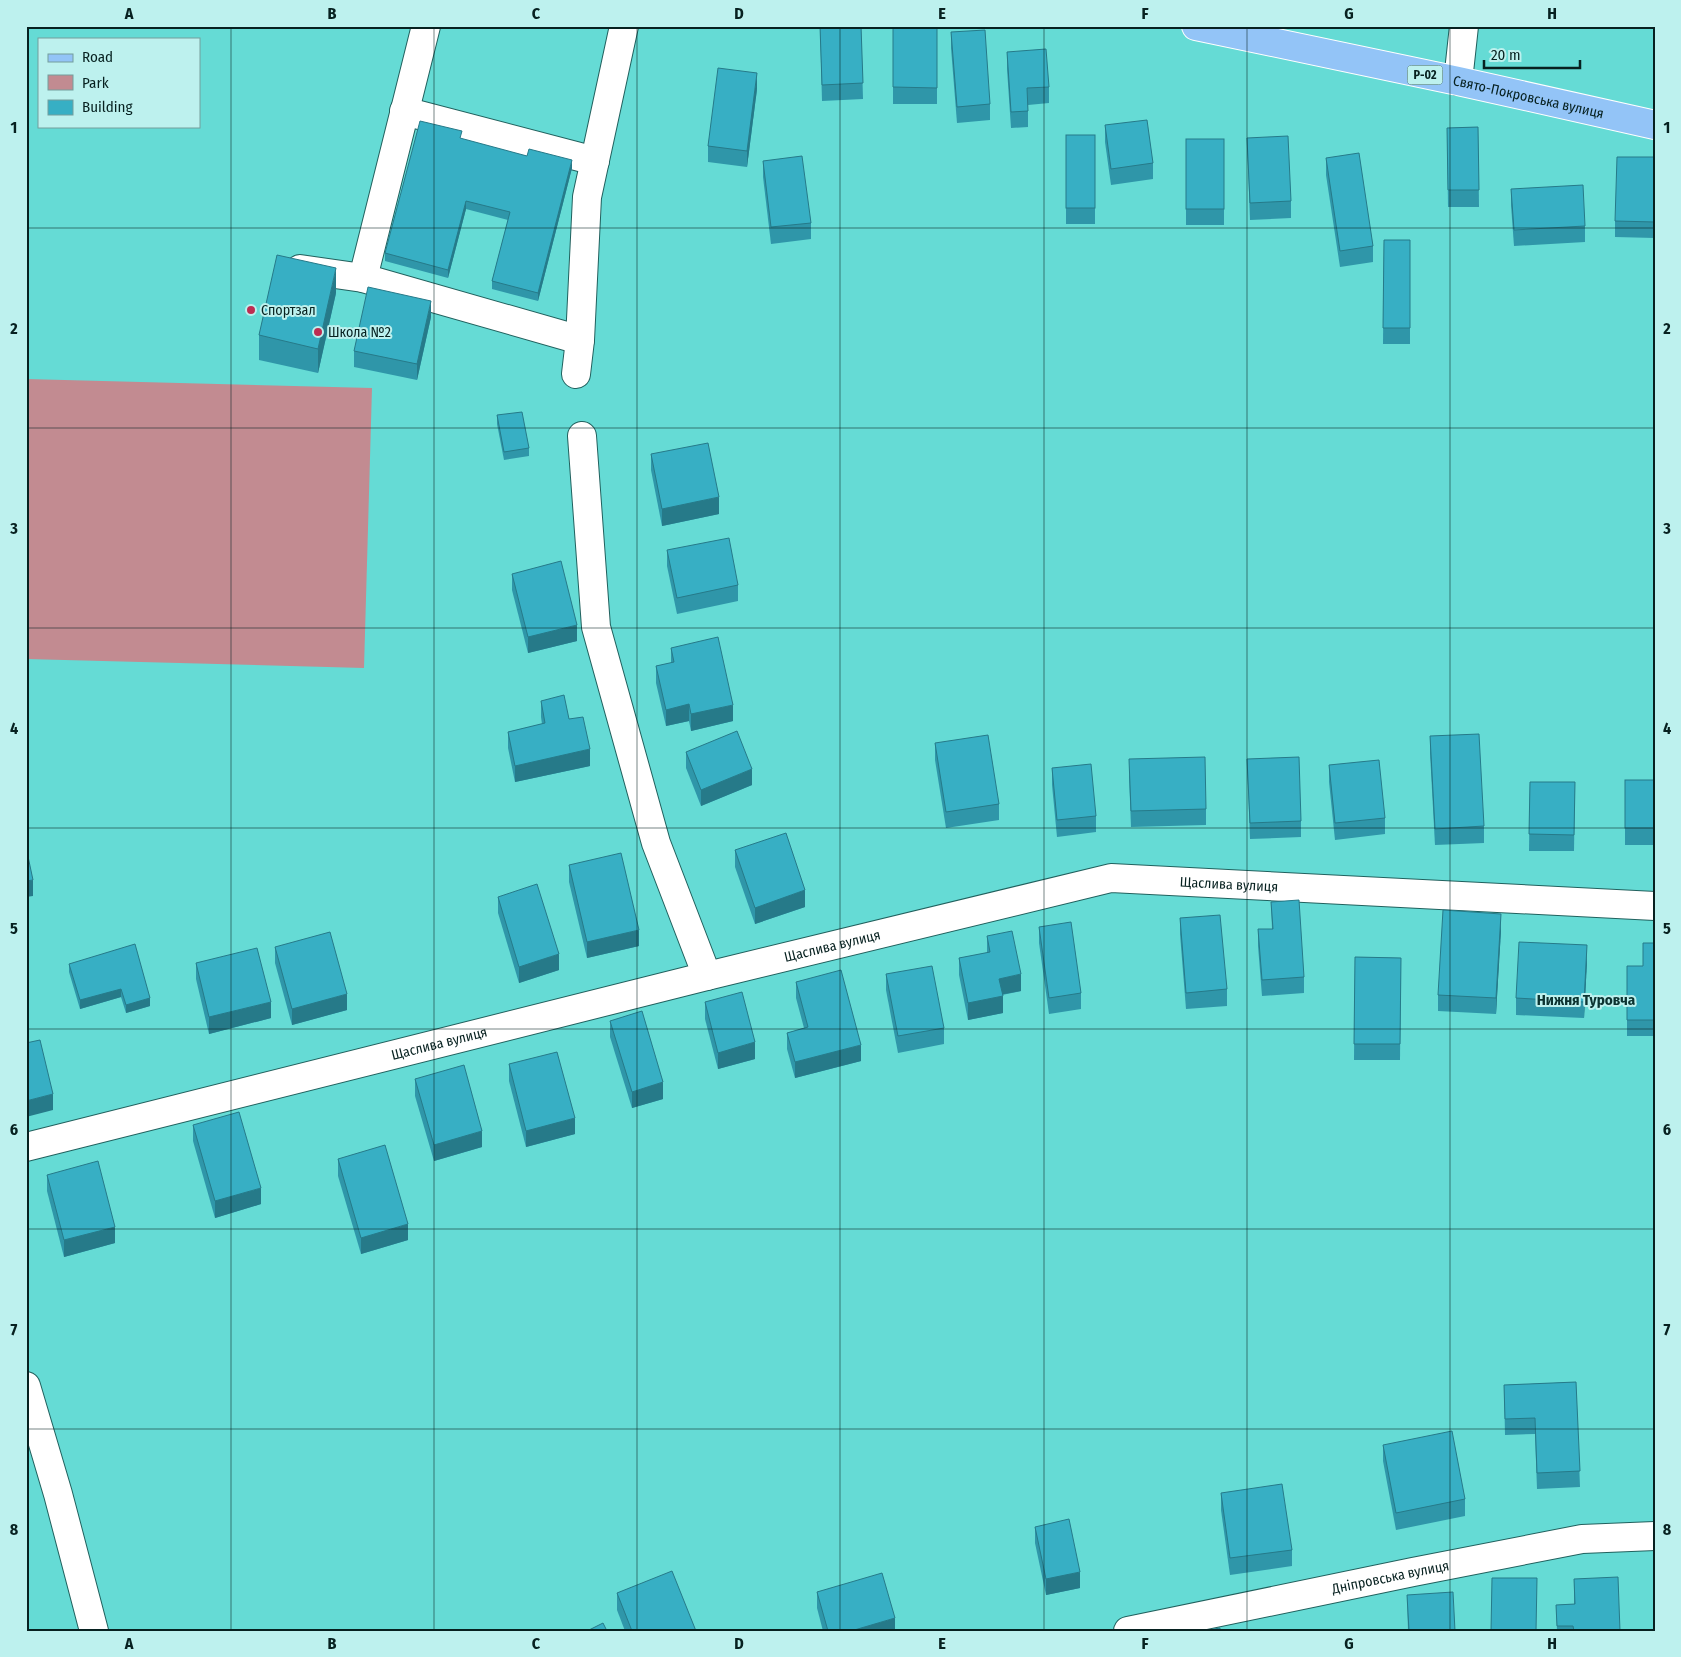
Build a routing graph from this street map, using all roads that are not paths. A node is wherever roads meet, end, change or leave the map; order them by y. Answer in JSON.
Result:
{"nodes":[{"id":1,"x":426,"y":26,"type":"edge"},
{"id":2,"x":624,"y":26,"type":"edge"},
{"id":3,"x":1196,"y":26,"type":"edge"},
{"id":4,"x":1464,"y":26,"type":"edge"},
{"id":5,"x":1458,"y":81,"type":"junction"},
{"id":6,"x":404,"y":111,"type":"junction"},
{"id":7,"x":1655,"y":125,"type":"edge"},
{"id":8,"x":595,"y":161,"type":"junction"},
{"id":9,"x":288,"y":268,"type":"edge"},
{"id":10,"x":363,"y":278,"type":"junction"},
{"id":11,"x":580,"y":340,"type":"junction"},
{"id":12,"x":576,"y":374,"type":"dead end"},
{"id":13,"x":582,"y":436,"type":"dead end"},
{"id":14,"x":1655,"y":906,"type":"edge"},
{"id":15,"x":707,"y":976,"type":"junction"},
{"id":16,"x":26,"y":1147,"type":"edge"},
{"id":17,"x":26,"y":1386,"type":"edge"},
{"id":18,"x":1655,"y":1536,"type":"edge"},
{"id":19,"x":94,"y":1631,"type":"edge"},
{"id":20,"x":1128,"y":1631,"type":"edge"}],
"edges":[{"from":1,"to":6,"type":"street"},
{"from":2,"to":8,"type":"street"},
{"from":3,"to":5,"type":"main road","name":"Свято-Покровська вулиця","number":"Р-02"},
{"from":4,"to":5,"type":"street"},
{"from":5,"to":7,"type":"main road","name":"Свято-Покровська вулиця","number":"Р-02"},
{"from":6,"to":8,"type":"street"},
{"from":6,"to":10,"type":"street"},
{"from":8,"to":11,"type":"street"},
{"from":9,"to":10,"type":"street"},
{"from":10,"to":11,"type":"street"},
{"from":11,"to":12,"type":"street"},
{"from":13,"to":15,"type":"street"},
{"from":14,"to":15,"type":"street","name":"Щаслива вулиця"},
{"from":15,"to":16,"type":"street","name":"Щаслива вулиця"},
{"from":17,"to":19,"type":"street"},
{"from":18,"to":20,"type":"street","name":"Дніпровська вулиця"}]}
